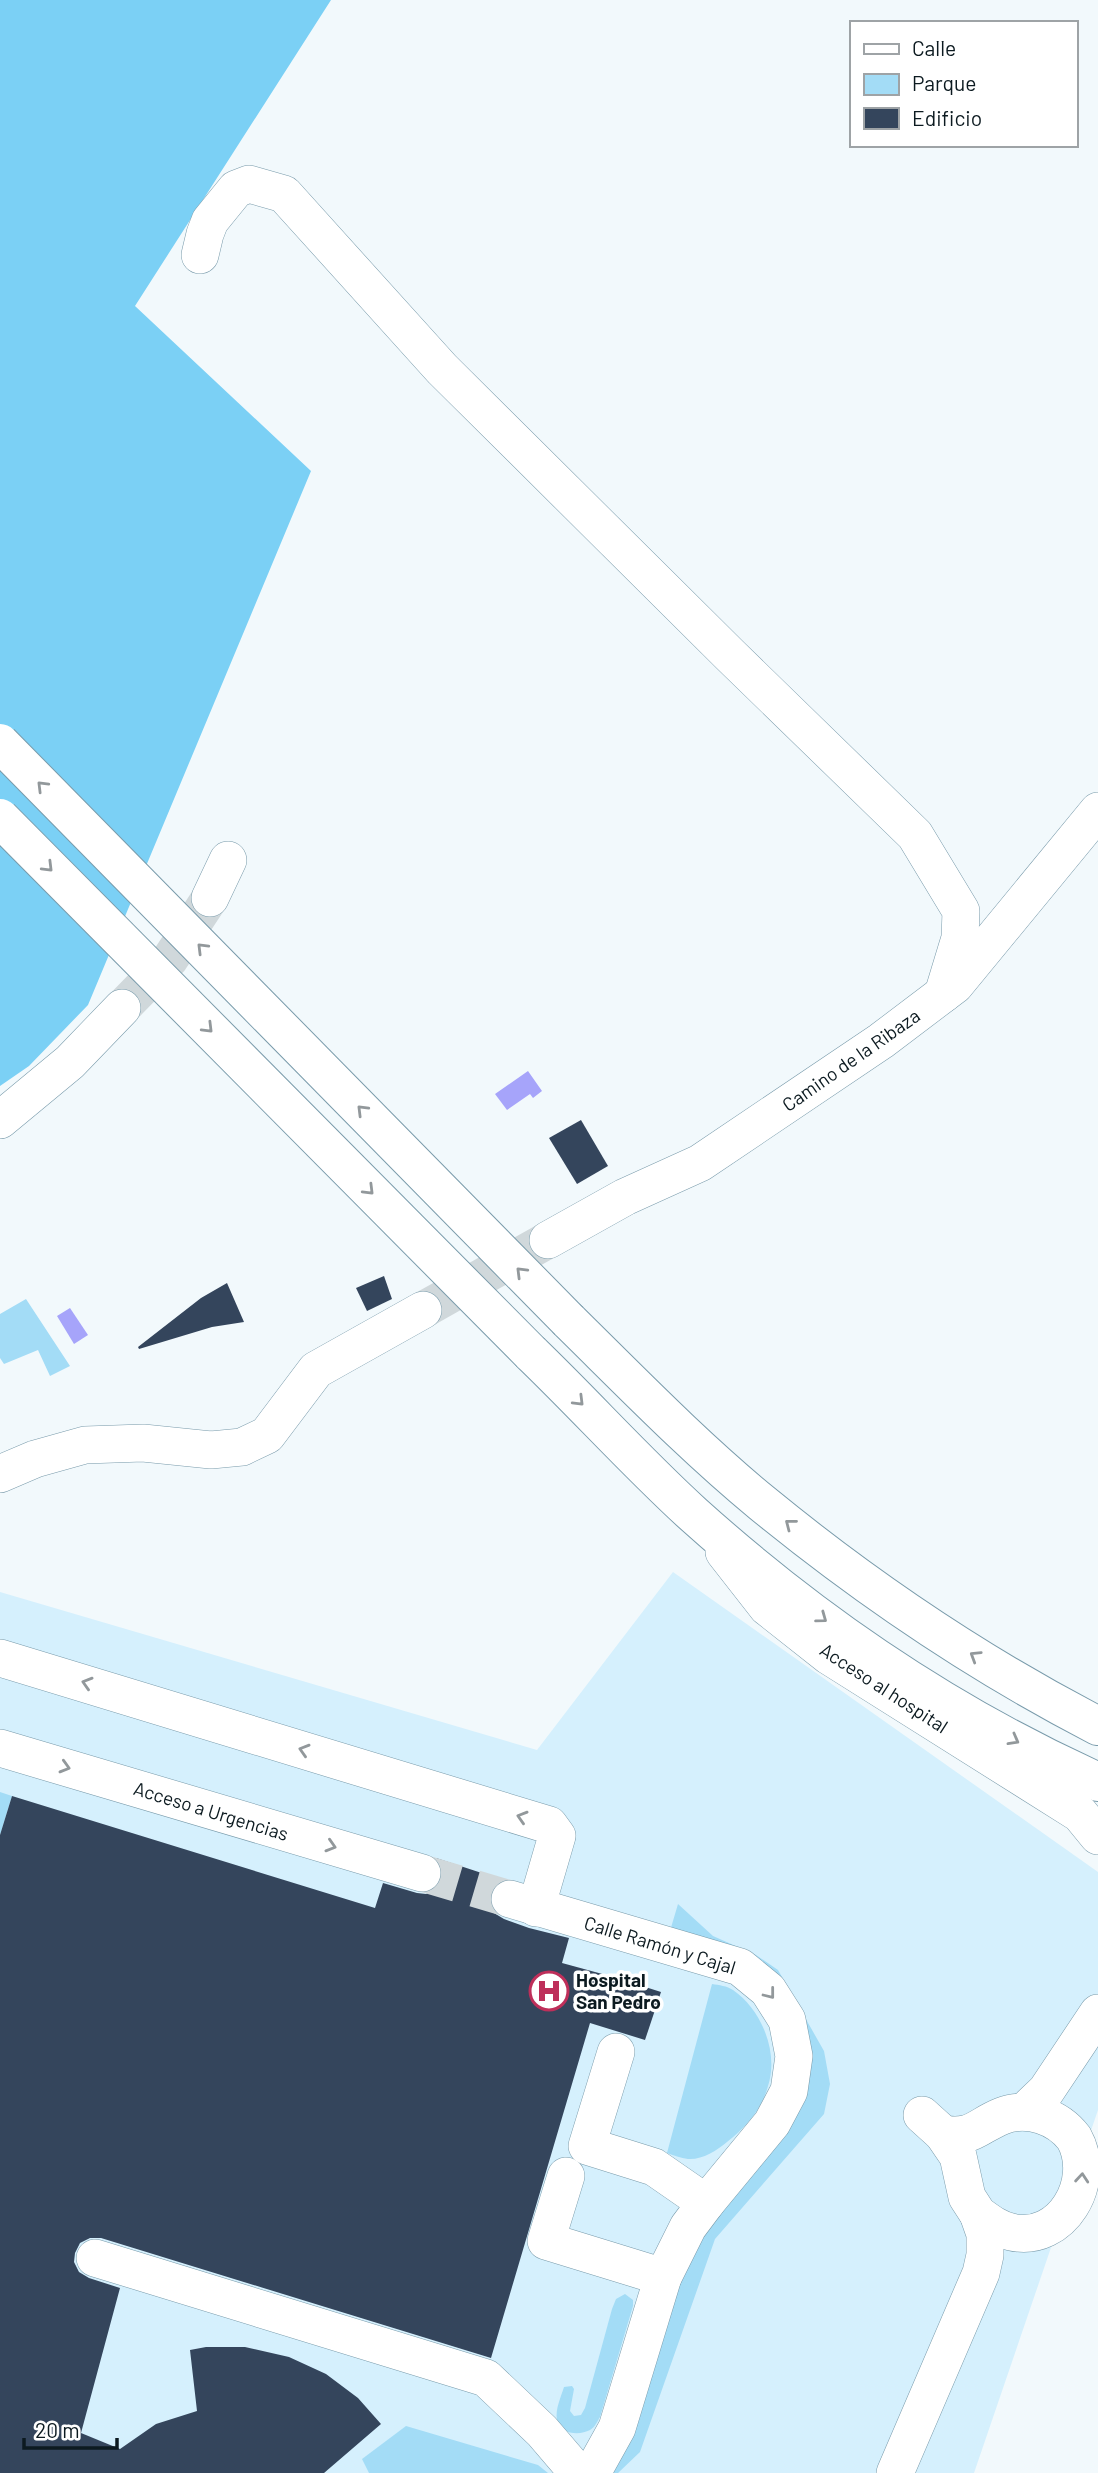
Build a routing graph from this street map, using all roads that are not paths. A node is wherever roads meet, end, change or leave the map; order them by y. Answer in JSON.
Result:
{"nodes":[{"id":1,"x":200,"y":255,"type":"dead end"},
{"id":2,"x":0,"y":743,"type":"edge"},
{"id":3,"x":1098,"y":811,"type":"edge"},
{"id":4,"x":0,"y":818,"type":"edge"},
{"id":5,"x":228,"y":860,"type":"dead end"},
{"id":6,"x":210,"y":898,"type":"tunnel mouth"},
{"id":7,"x":943,"y":994,"type":"junction"},
{"id":8,"x":122,"y":1008,"type":"tunnel mouth"},
{"id":9,"x":0,"y":1120,"type":"edge"},
{"id":10,"x":548,"y":1240,"type":"tunnel mouth"},
{"id":11,"x":419,"y":1312,"type":"tunnel mouth"},
{"id":12,"x":0,"y":1474,"type":"edge"},
{"id":13,"x":693,"y":1513,"type":"junction"},
{"id":14,"x":0,"y":1658,"type":"edge"},
{"id":15,"x":1098,"y":1726,"type":"edge"},
{"id":16,"x":0,"y":1748,"type":"edge"},
{"id":17,"x":1098,"y":1782,"type":"edge"},
{"id":18,"x":1098,"y":1836,"type":"edge"},
{"id":19,"x":422,"y":1873,"type":"tunnel mouth"},
{"id":20,"x":1098,"y":2013,"type":"edge"},
{"id":21,"x":616,"y":2052,"type":"dead end"},
{"id":22,"x":1098,"y":2057,"type":"edge"},
{"id":23,"x":1073,"y":2084,"type":"junction"},
{"id":24,"x":1024,"y":2112,"type":"junction"},
{"id":25,"x":986,"y":2124,"type":"junction"},
{"id":26,"x":1075,"y":2140,"type":"junction"},
{"id":27,"x":566,"y":2176,"type":"dead end"},
{"id":28,"x":963,"y":2177,"type":"junction"},
{"id":29,"x":706,"y":2203,"type":"junction"},
{"id":30,"x":978,"y":2214,"type":"junction"},
{"id":31,"x":1024,"y":2232,"type":"junction"},
{"id":32,"x":95,"y":2258,"type":"dead end"},
{"id":33,"x":981,"y":2273,"type":"junction"},
{"id":34,"x":663,"y":2277,"type":"junction"},
{"id":35,"x":579,"y":2473,"type":"edge"},
{"id":36,"x":593,"y":2473,"type":"edge"},
{"id":37,"x":895,"y":2473,"type":"edge"}],
"edges":[{"from":1,"to":7,"type":"street"},
{"from":15,"to":2,"type":"main road","one_way":true,"bridge":true},
{"from":3,"to":7,"type":"street","name":"Camino de la Ribaza"},
{"from":4,"to":13,"type":"main road","one_way":true,"bridge":true},
{"from":5,"to":6,"type":"street"},
{"from":7,"to":10,"type":"street","name":"Camino de la Ribaza"},
{"from":8,"to":9,"type":"street"},
{"from":11,"to":12,"type":"street"},
{"from":13,"to":17,"type":"main road","one_way":true},
{"from":13,"to":18,"type":"street","name":"Acceso al hospital"},
{"from":14,"to":29,"type":"street","name":"Calle Ramón y Cajal"},
{"from":16,"to":19,"type":"street","name":"Acceso a Urgencias","one_way":true},
{"from":20,"to":24,"type":"street"},
{"from":21,"to":29,"type":"street"},
{"from":22,"to":23,"type":"street"},
{"from":23,"to":24,"type":"street"},
{"from":23,"to":26,"type":"street"},
{"from":24,"to":25,"type":"street"},
{"from":24,"to":26,"type":"street"},
{"from":25,"to":28,"type":"street"},
{"from":25,"to":28,"type":"street"},
{"from":31,"to":26,"type":"street","one_way":true},
{"from":27,"to":34,"type":"street"},
{"from":28,"to":30,"type":"street"},
{"from":29,"to":34,"type":"street","name":"Calle Ramón y Cajal"},
{"from":30,"to":31,"type":"street"},
{"from":30,"to":33,"type":"street"},
{"from":31,"to":33,"type":"street"},
{"from":32,"to":35,"type":"street"},
{"from":33,"to":37,"type":"street"},
{"from":34,"to":36,"type":"street","name":"Calle Ramón y Cajal"}]}
